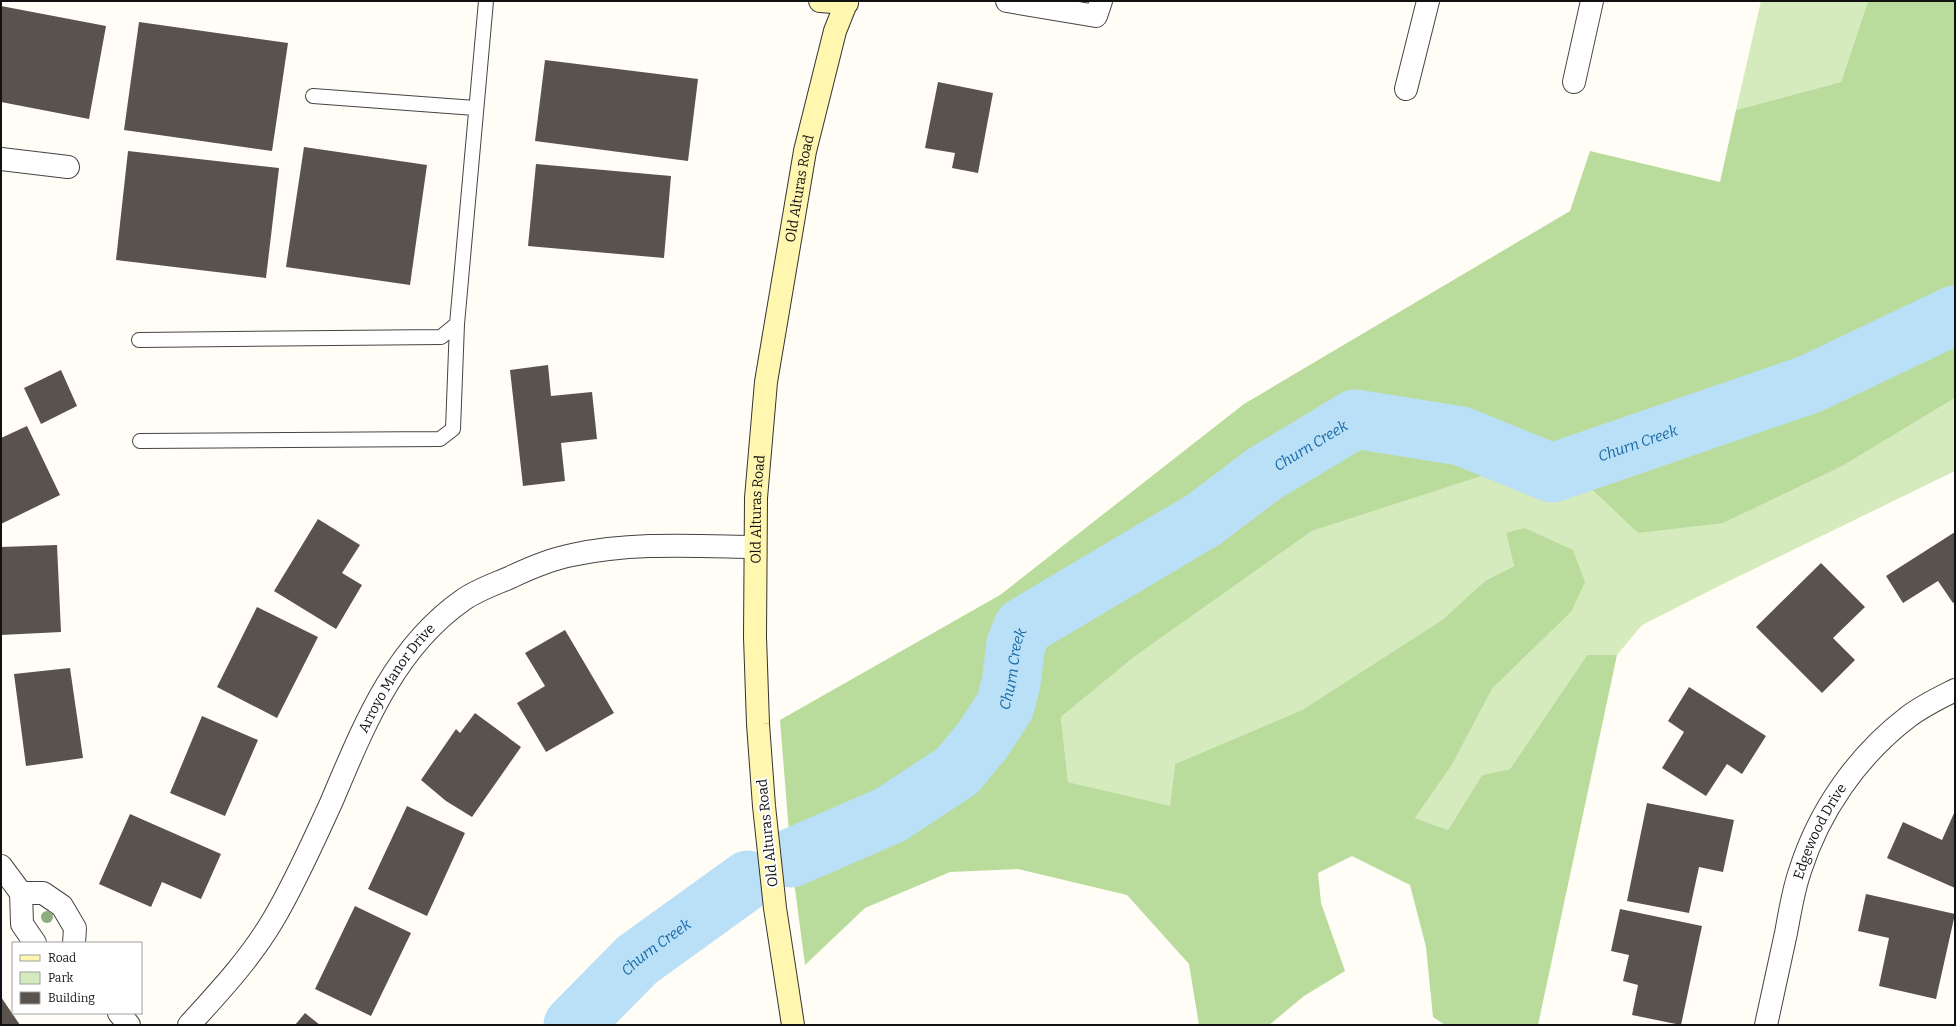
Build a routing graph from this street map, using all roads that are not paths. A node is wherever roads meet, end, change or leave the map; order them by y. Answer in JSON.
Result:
{"nodes":[{"id":1,"x":486,"y":1,"type":"edge"},
{"id":2,"x":820,"y":1,"type":"edge"},
{"id":3,"x":1007,"y":1,"type":"edge"},
{"id":4,"x":1101,"y":1,"type":"edge"},
{"id":5,"x":1428,"y":1,"type":"edge"},
{"id":6,"x":1592,"y":1,"type":"edge"},
{"id":7,"x":847,"y":2,"type":"edge"},
{"id":8,"x":1574,"y":82,"type":"dead end"},
{"id":9,"x":1406,"y":89,"type":"dead end"},
{"id":10,"x":313,"y":96,"type":"dead end"},
{"id":11,"x":475,"y":108,"type":"junction"},
{"id":12,"x":1,"y":159,"type":"edge"},
{"id":13,"x":68,"y":167,"type":"dead end"},
{"id":14,"x":457,"y":324,"type":"junction"},
{"id":15,"x":139,"y":340,"type":"dead end"},
{"id":16,"x":140,"y":441,"type":"dead end"},
{"id":17,"x":755,"y":547,"type":"junction"},
{"id":18,"x":1955,"y":690,"type":"edge"},
{"id":19,"x":1,"y":866,"type":"edge"},
{"id":20,"x":21,"y":893,"type":"junction"},
{"id":21,"x":34,"y":942,"type":"edge"},
{"id":22,"x":74,"y":942,"type":"edge"},
{"id":23,"x":119,"y":1014,"type":"edge"},
{"id":24,"x":130,"y":1025,"type":"edge"},
{"id":25,"x":189,"y":1025,"type":"edge"},
{"id":26,"x":793,"y":1025,"type":"edge"},
{"id":27,"x":1766,"y":1025,"type":"edge"}],
"edges":[{"from":1,"to":11,"type":"lane"},
{"from":2,"to":7,"type":"main road"},
{"from":3,"to":4,"type":"street"},
{"from":5,"to":9,"type":"street"},
{"from":6,"to":8,"type":"street"},
{"from":7,"to":17,"type":"main road","name":"Old Alturas Road"},
{"from":10,"to":11,"type":"lane"},
{"from":11,"to":14,"type":"lane"},
{"from":12,"to":13,"type":"street"},
{"from":14,"to":15,"type":"lane"},
{"from":14,"to":16,"type":"lane"},
{"from":17,"to":25,"type":"street","name":"Arroyo Manor Drive"},
{"from":17,"to":26,"type":"main road","name":"Old Alturas Road"},
{"from":18,"to":27,"type":"street","name":"Edgewood Drive"},
{"from":19,"to":20,"type":"street"},
{"from":20,"to":21,"type":"street"},
{"from":20,"to":22,"type":"street"},
{"from":23,"to":24,"type":"street"}]}
